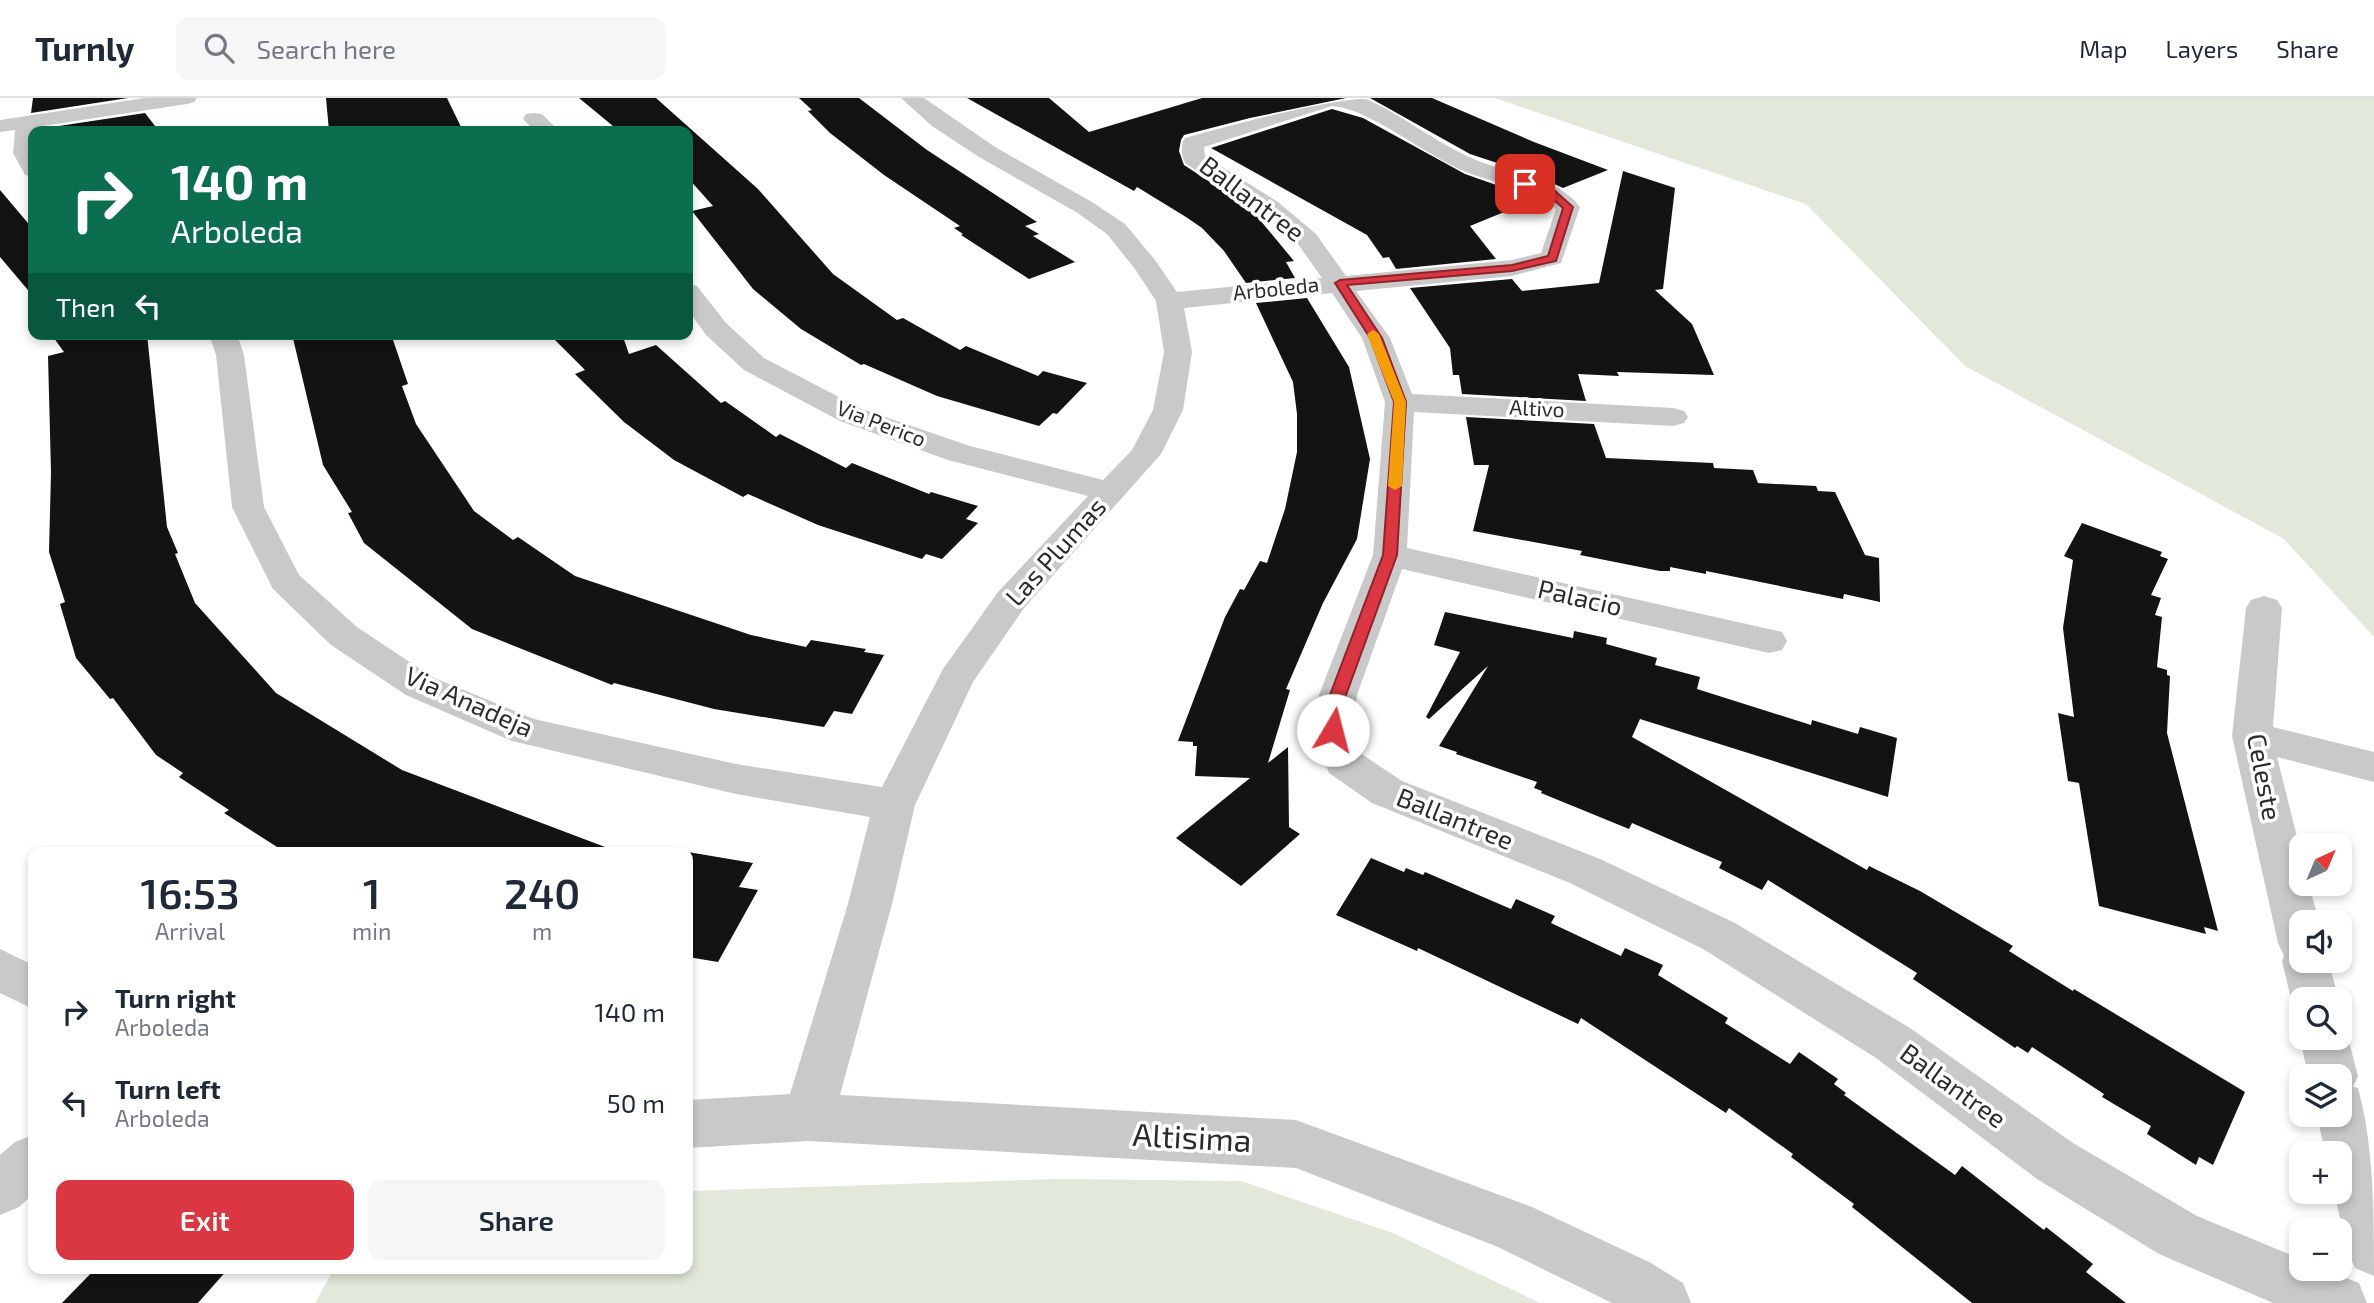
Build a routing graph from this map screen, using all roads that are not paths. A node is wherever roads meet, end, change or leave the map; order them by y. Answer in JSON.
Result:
{"nodes":[{"id":1,"x":187,"y":98,"type":"edge"},
{"id":2,"x":911,"y":98,"type":"edge"},
{"id":3,"x":1356,"y":102,"type":"joint"},
{"id":4,"x":26,"y":122,"type":"junction"},
{"id":5,"x":0,"y":125,"type":"edge"},
{"id":6,"x":28,"y":161,"type":"edge"},
{"id":7,"x":1340,"y":283,"type":"junction"},
{"id":8,"x":693,"y":299,"type":"edge"},
{"id":9,"x":1169,"y":301,"type":"junction"},
{"id":10,"x":225,"y":340,"type":"edge"},
{"id":11,"x":1400,"y":402,"type":"junction"},
{"id":12,"x":1674,"y":417,"type":"dead end"},
{"id":13,"x":1111,"y":492,"type":"junction"},
{"id":14,"x":1390,"y":555,"type":"junction"},
{"id":15,"x":2264,"y":608,"type":"dead end"},
{"id":16,"x":1769,"y":641,"type":"dead end"},
{"id":17,"x":2252,"y":736,"type":"junction"},
{"id":18,"x":2374,"y":767,"type":"edge"},
{"id":19,"x":894,"y":805,"type":"junction"},
{"id":20,"x":2293,"y":910,"type":"edge"},
{"id":21,"x":0,"y":969,"type":"edge"},
{"id":22,"x":28,"y":986,"type":"edge"},
{"id":23,"x":808,"y":1117,"type":"junction"},
{"id":24,"x":693,"y":1124,"type":"edge"},
{"id":25,"x":2345,"y":1127,"type":"edge"},
{"id":26,"x":28,"y":1164,"type":"edge"},
{"id":27,"x":0,"y":1189,"type":"edge"},
{"id":28,"x":2374,"y":1249,"type":"edge"},
{"id":29,"x":1662,"y":1303,"type":"edge"},
{"id":30,"x":2340,"y":1303,"type":"edge"}],
"edges":[{"from":1,"to":4,"type":"street"},
{"from":2,"to":9,"type":"street","name":"Las Plumas"},
{"from":3,"to":7,"type":"street","name":"Ballantree"},
{"from":3,"to":7,"type":"street","name":"Arboleda"},
{"from":4,"to":5,"type":"street"},
{"from":4,"to":6,"type":"street"},
{"from":7,"to":9,"type":"street","name":"Arboleda"},
{"from":7,"to":11,"type":"street","name":"Ballantree"},
{"from":8,"to":13,"type":"street","name":"Via Perico"},
{"from":9,"to":13,"type":"street","name":"Las Plumas"},
{"from":10,"to":19,"type":"street","name":"Via Anadeja"},
{"from":11,"to":12,"type":"street","name":"Altivo"},
{"from":11,"to":14,"type":"street","name":"Ballantree"},
{"from":13,"to":19,"type":"street","name":"Las Plumas"},
{"from":14,"to":16,"type":"street","name":"Palacio"},
{"from":14,"to":30,"type":"street","name":"Ballantree"},
{"from":15,"to":17,"type":"street","name":"Celeste"},
{"from":17,"to":18,"type":"street"},
{"from":17,"to":20,"type":"street","name":"Celeste"},
{"from":19,"to":23,"type":"street","name":"Las Plumas"},
{"from":21,"to":22,"type":"street"},
{"from":23,"to":24,"type":"street","name":"Altisima"},
{"from":23,"to":29,"type":"street","name":"Altisima"},
{"from":25,"to":28,"type":"street"},
{"from":26,"to":27,"type":"street"}]}
